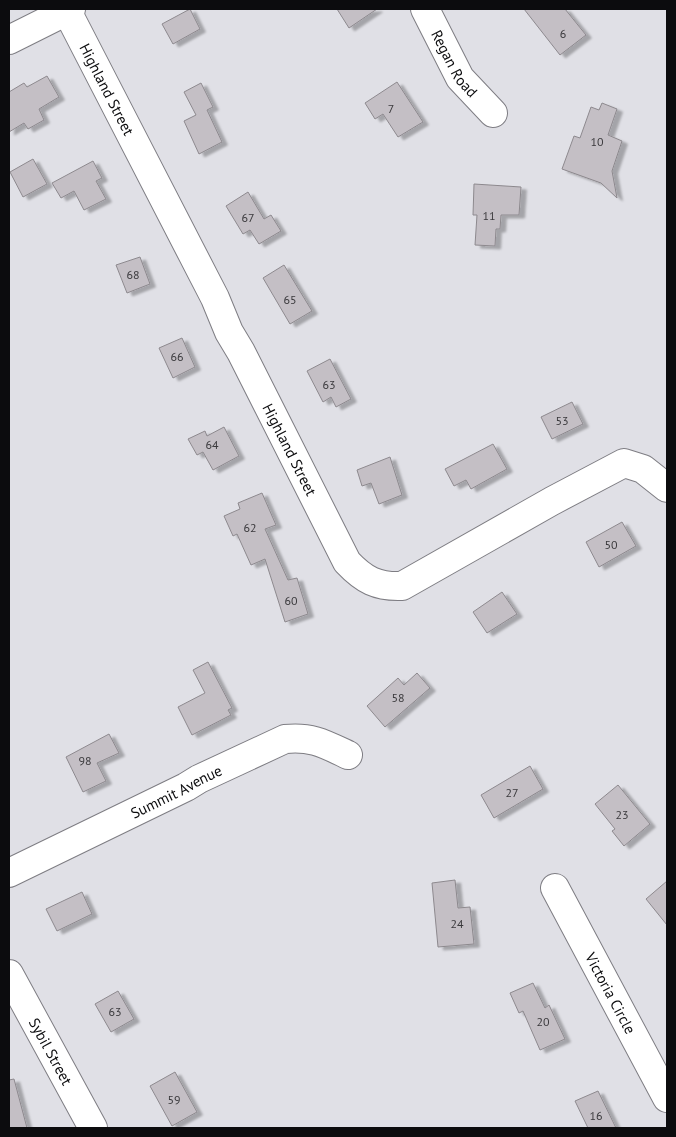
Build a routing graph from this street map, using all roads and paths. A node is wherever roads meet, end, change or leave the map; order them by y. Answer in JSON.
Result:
{"nodes":[{"id":1,"x":426,"y":9,"type":"edge"},
{"id":2,"x":69,"y":10,"type":"edge"},
{"id":3,"x":9,"y":40,"type":"edge"},
{"id":4,"x":493,"y":113,"type":"dead end"},
{"id":5,"x":667,"y":488,"type":"edge"},
{"id":6,"x":348,"y":755,"type":"dead end"},
{"id":7,"x":9,"y":873,"type":"edge"},
{"id":8,"x":555,"y":888,"type":"dead end"},
{"id":9,"x":9,"y":974,"type":"edge"},
{"id":10,"x":667,"y":1098,"type":"edge"},
{"id":11,"x":93,"y":1128,"type":"edge"}],
"edges":[{"from":1,"to":4,"type":"street","name":"Regan Road"},
{"from":2,"to":3,"type":"street"},
{"from":2,"to":5,"type":"street","name":"Highland Street"},
{"from":6,"to":7,"type":"street","name":"Summit Avenue"},
{"from":8,"to":10,"type":"street","name":"Victoria Circle"},
{"from":9,"to":11,"type":"street","name":"Sybil Street"}]}
